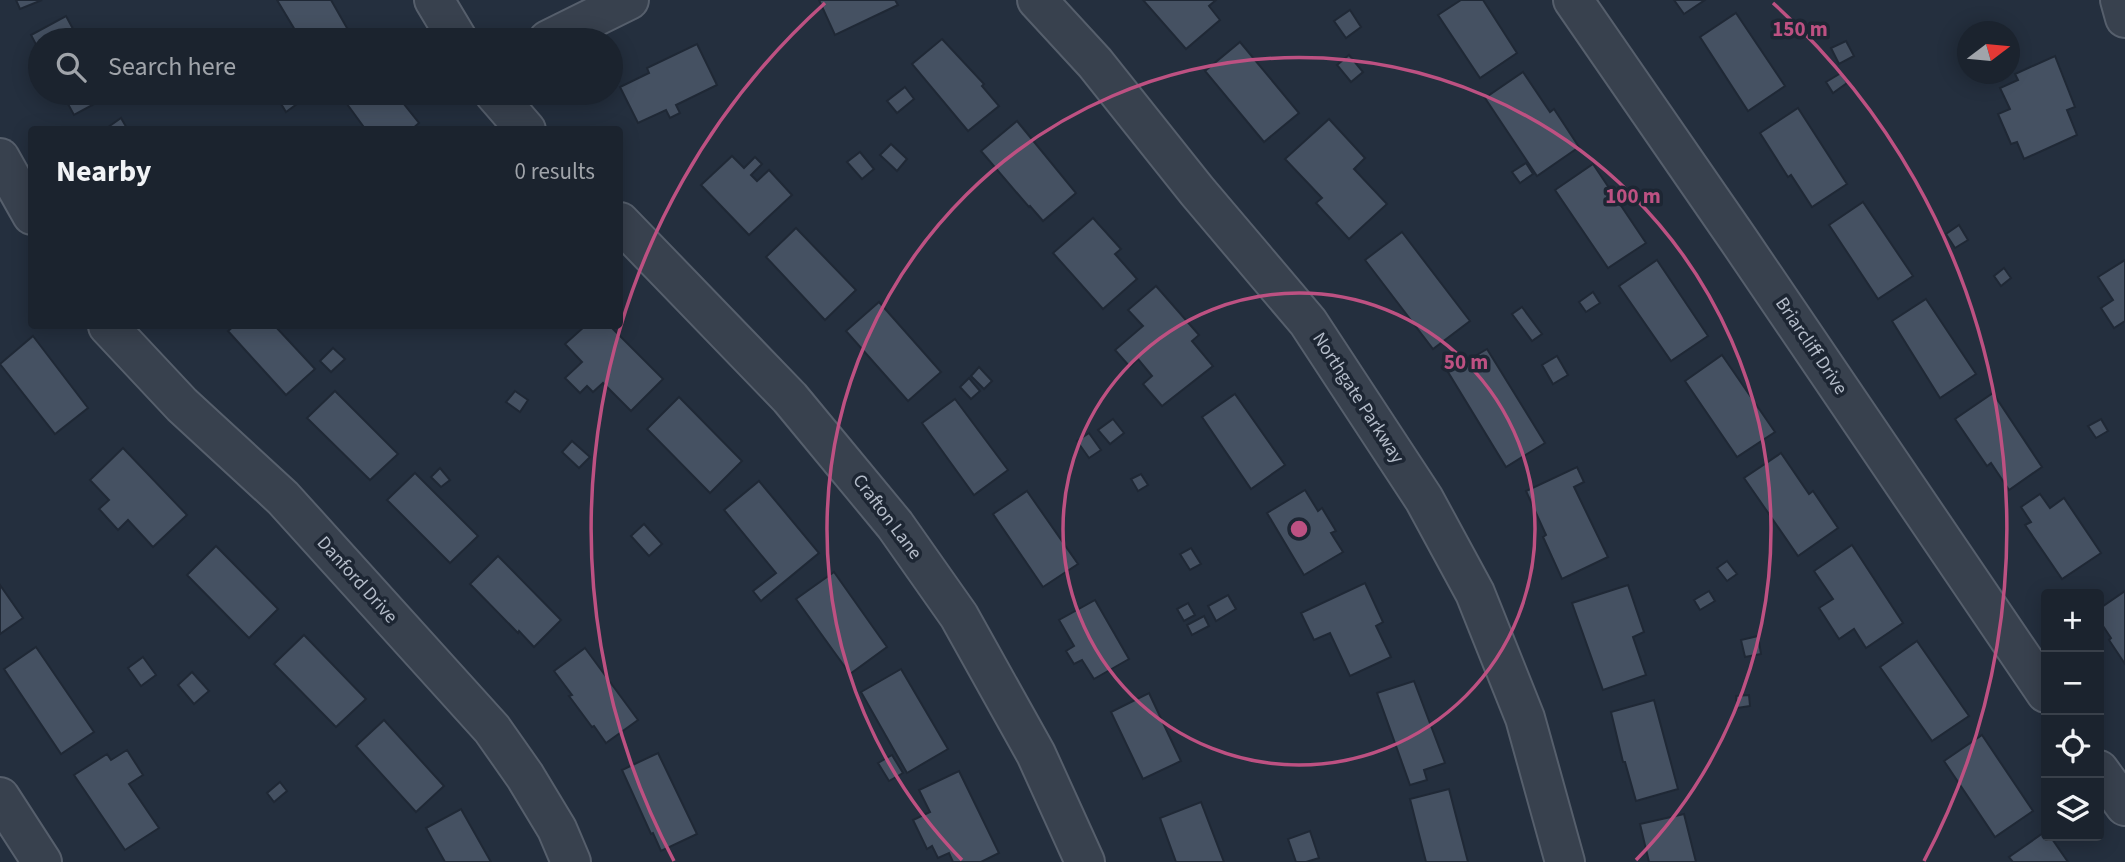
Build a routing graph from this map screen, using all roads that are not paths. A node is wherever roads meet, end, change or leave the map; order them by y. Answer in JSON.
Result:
{"nodes":[{"id":1,"x":434,"y":0,"type":"edge"},
{"id":2,"x":629,"y":0,"type":"edge"},
{"id":3,"x":1037,"y":0,"type":"edge"},
{"id":4,"x":1573,"y":0,"type":"edge"},
{"id":5,"x":2120,"y":0,"type":"edge"},
{"id":6,"x":2125,"y":18,"type":"edge"},
{"id":7,"x":451,"y":28,"type":"edge"},
{"id":8,"x":572,"y":28,"type":"edge"},
{"id":9,"x":504,"y":105,"type":"edge"},
{"id":10,"x":523,"y":126,"type":"edge"},
{"id":11,"x":0,"y":158,"type":"edge"},
{"id":12,"x":28,"y":208,"type":"edge"},
{"id":13,"x":623,"y":225,"type":"edge"},
{"id":14,"x":111,"y":329,"type":"edge"},
{"id":15,"x":2041,"y":687,"type":"edge"},
{"id":16,"x":2104,"y":777,"type":"edge"},
{"id":17,"x":0,"y":797,"type":"edge"},
{"id":18,"x":2125,"y":806,"type":"edge"},
{"id":19,"x":42,"y":862,"type":"edge"},
{"id":20,"x":571,"y":862,"type":"edge"},
{"id":21,"x":1085,"y":862,"type":"edge"},
{"id":22,"x":1565,"y":862,"type":"edge"}],
"edges":[{"from":1,"to":7,"type":"street"},
{"from":2,"to":8,"type":"street"},
{"from":3,"to":22,"type":"street","name":"Northgate Parkway"},
{"from":4,"to":15,"type":"street","name":"Briarcliff Drive"},
{"from":5,"to":6,"type":"street"},
{"from":9,"to":10,"type":"street"},
{"from":11,"to":12,"type":"street"},
{"from":13,"to":21,"type":"street","name":"Crafton Lane"},
{"from":14,"to":20,"type":"street","name":"Danford Drive"},
{"from":16,"to":18,"type":"street"},
{"from":17,"to":19,"type":"street"}]}
